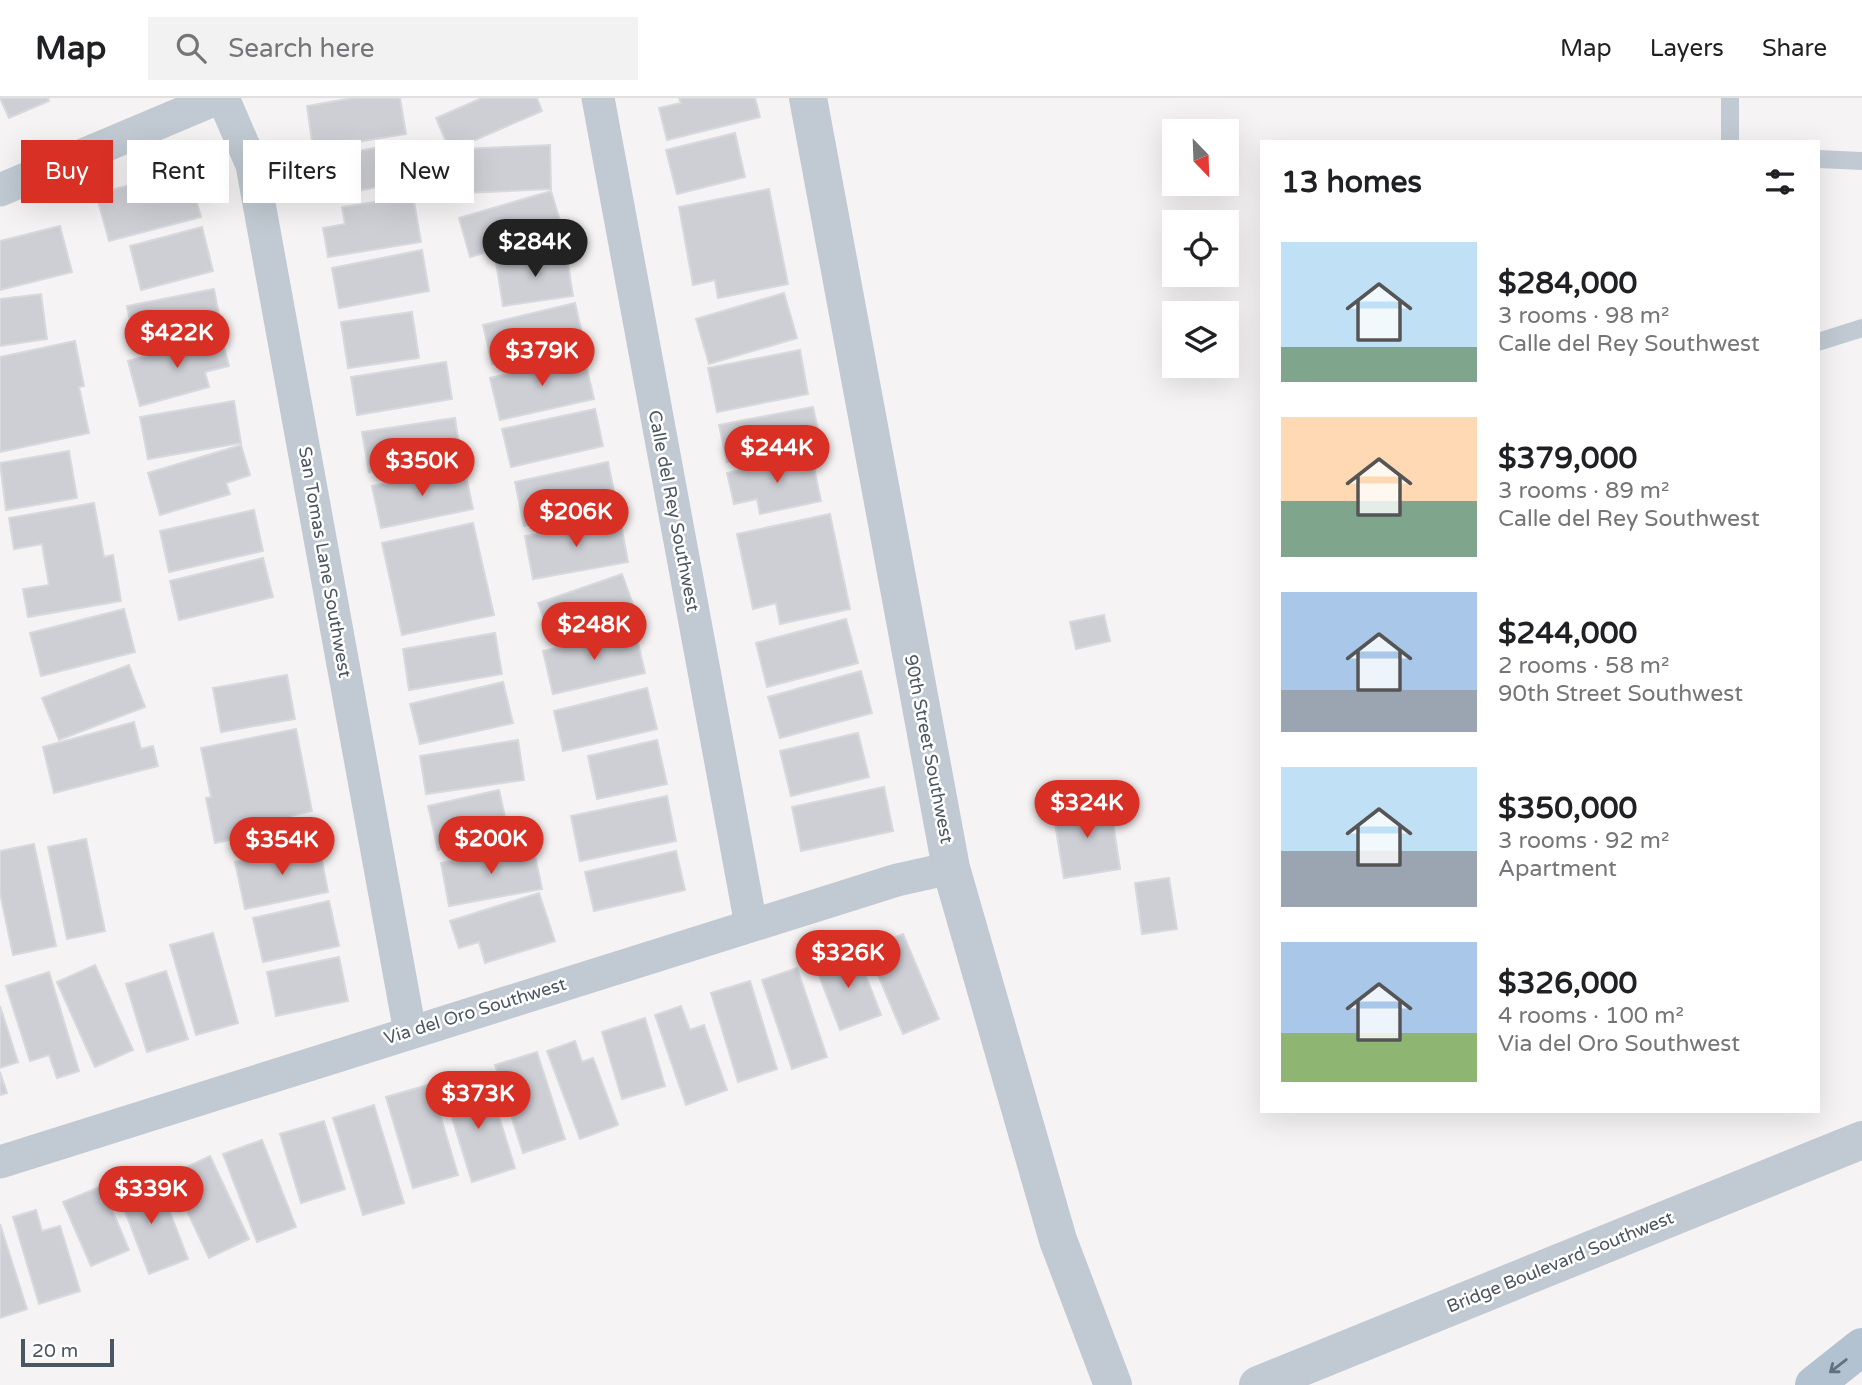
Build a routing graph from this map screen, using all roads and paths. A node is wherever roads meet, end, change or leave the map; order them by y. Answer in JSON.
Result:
{"nodes":[{"id":1,"x":221,"y":98,"type":"edge"},
{"id":2,"x":598,"y":98,"type":"edge"},
{"id":3,"x":808,"y":98,"type":"edge"},
{"id":4,"x":1730,"y":98,"type":"edge"},
{"id":5,"x":1730,"y":140,"type":"edge"},
{"id":6,"x":1820,"y":159,"type":"edge"},
{"id":7,"x":1862,"y":161,"type":"edge"},
{"id":8,"x":0,"y":190,"type":"edge"},
{"id":9,"x":1862,"y":328,"type":"edge"},
{"id":10,"x":1820,"y":341,"type":"edge"},
{"id":11,"x":951,"y":868,"type":"junction"},
{"id":12,"x":751,"y":925,"type":"junction"},
{"id":13,"x":410,"y":1032,"type":"junction"},
{"id":14,"x":1862,"y":1140,"type":"edge"},
{"id":15,"x":0,"y":1162,"type":"edge"},
{"id":16,"x":1862,"y":1347,"type":"edge"},
{"id":17,"x":1113,"y":1385,"type":"edge"},
{"id":18,"x":1258,"y":1385,"type":"edge"},
{"id":19,"x":1814,"y":1385,"type":"edge"}],
"edges":[{"from":1,"to":8,"type":"street"},
{"from":1,"to":13,"type":"street","name":"San Tomas Lane Southwest"},
{"from":2,"to":12,"type":"street","name":"Calle del Rey Southwest"},
{"from":3,"to":11,"type":"street","name":"90th Street Southwest"},
{"from":4,"to":5,"type":"lane"},
{"from":6,"to":7,"type":"lane"},
{"from":9,"to":10,"type":"lane"},
{"from":11,"to":12,"type":"street","name":"Via del Oro Southwest"},
{"from":11,"to":17,"type":"street","name":"90th Street Southwest"},
{"from":12,"to":13,"type":"street","name":"Via del Oro Southwest"},
{"from":13,"to":15,"type":"street","name":"Via del Oro Southwest"},
{"from":14,"to":18,"type":"street","name":"Bridge Boulevard Southwest"},
{"from":16,"to":19,"type":"main road","one_way":true}]}
